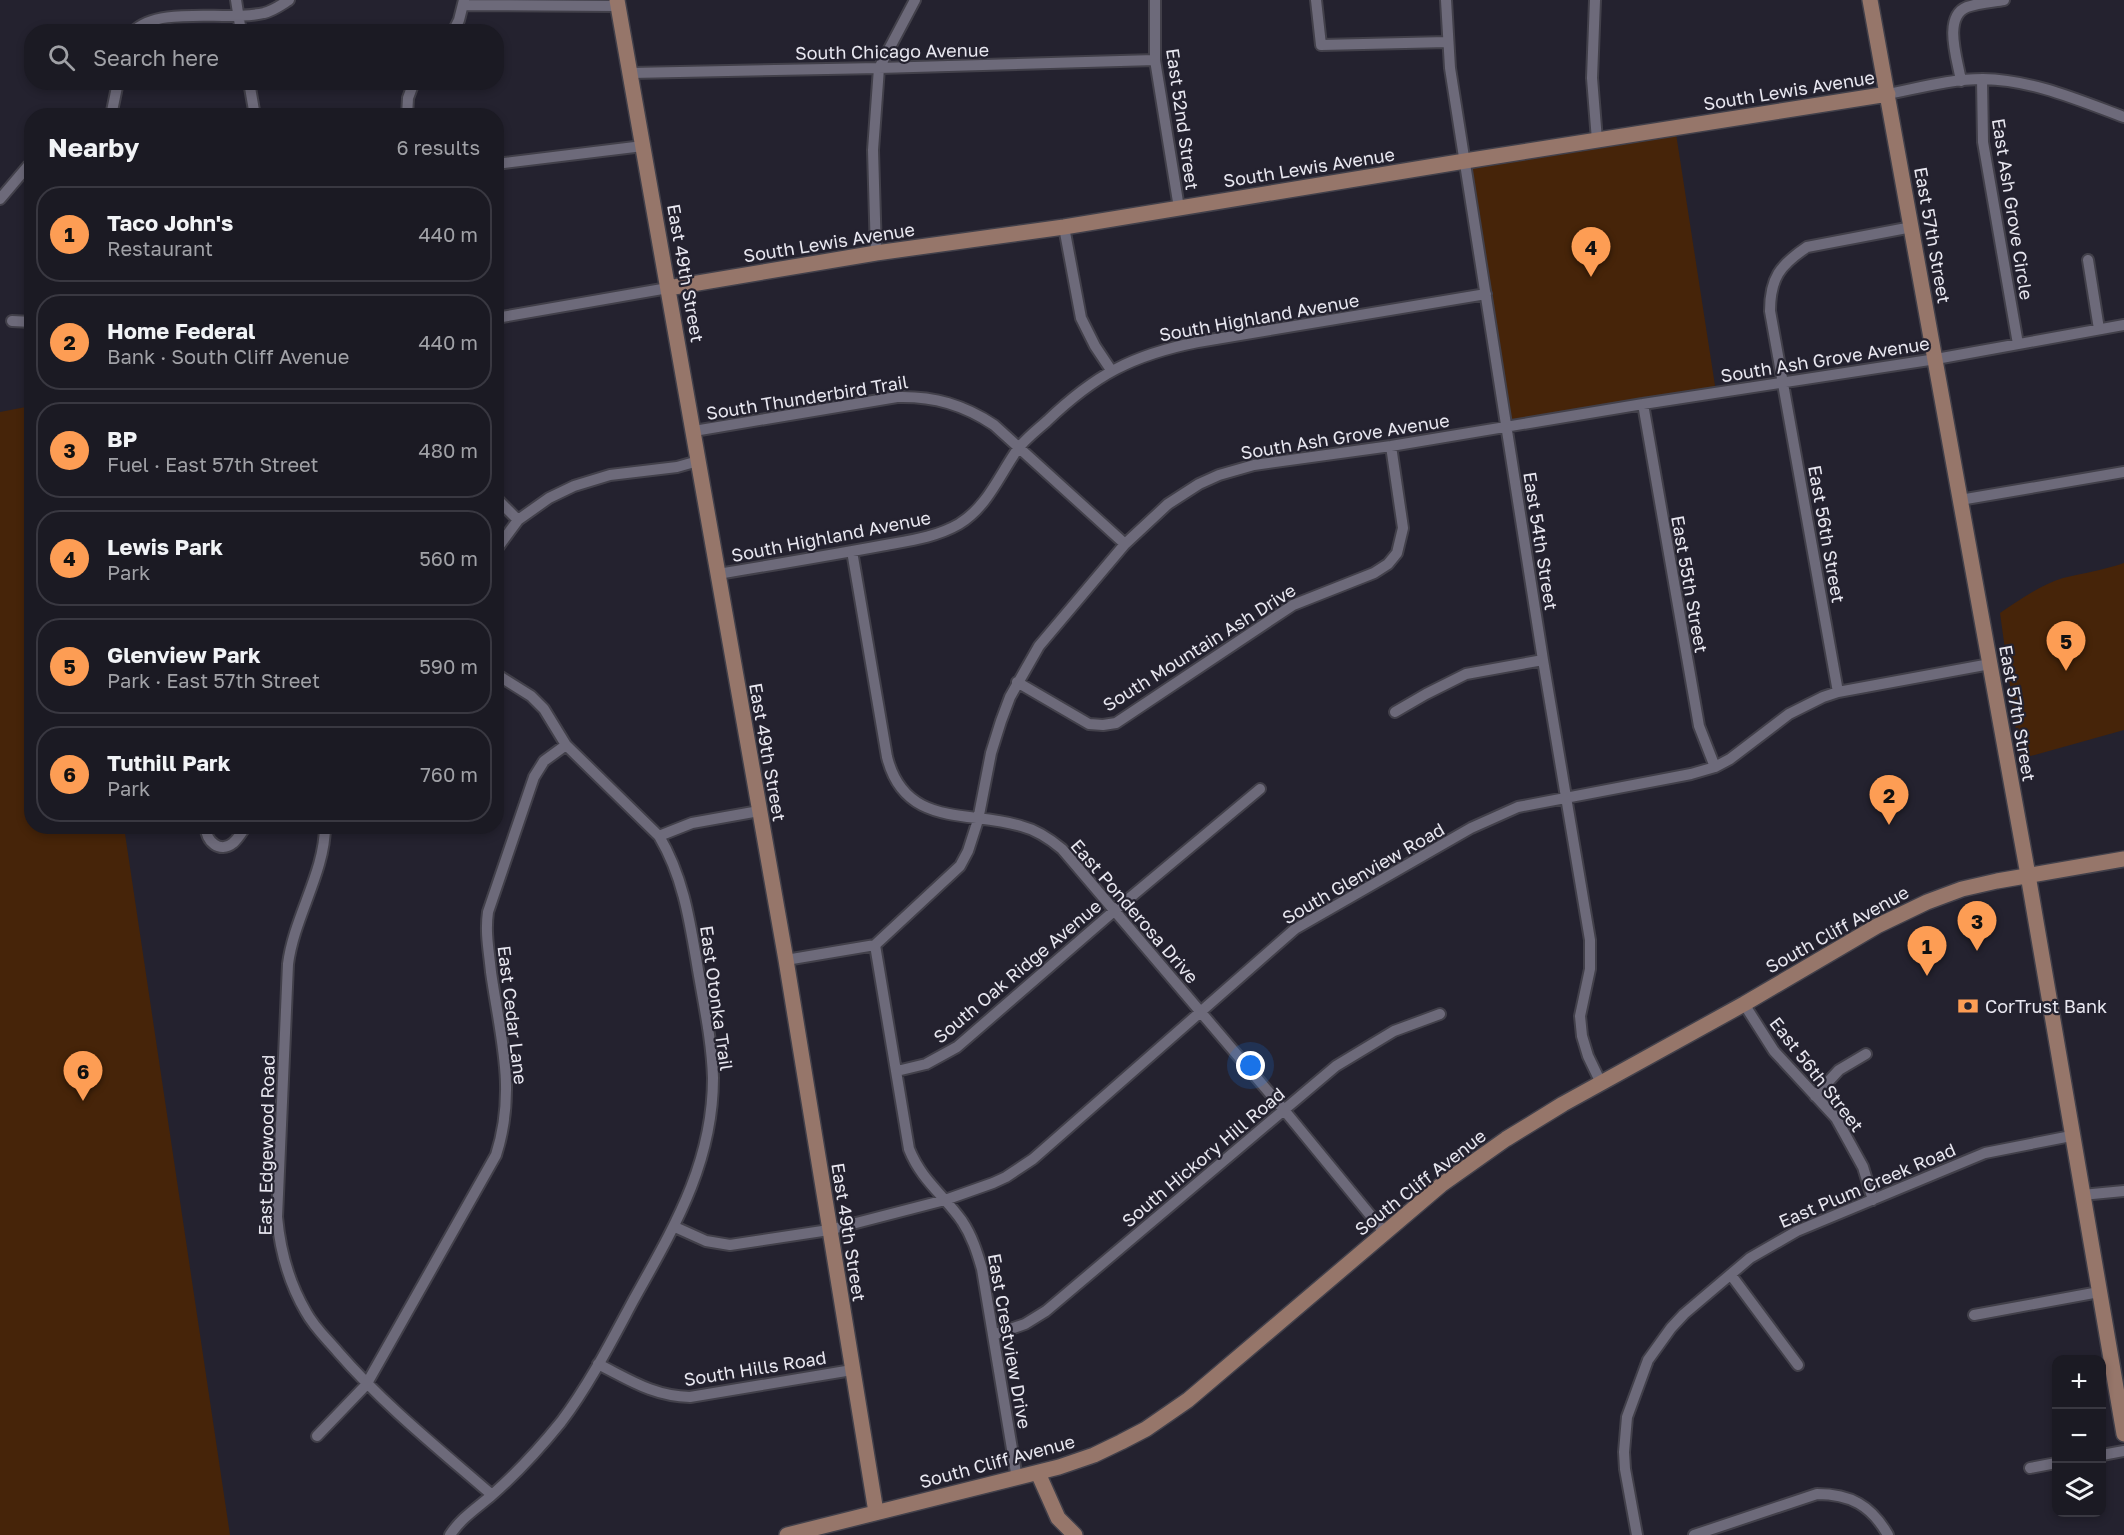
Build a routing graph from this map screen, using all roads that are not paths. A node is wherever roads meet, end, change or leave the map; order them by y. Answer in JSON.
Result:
{"nodes":[{"id":1,"x":236,"y":0,"type":"edge"},
{"id":2,"x":288,"y":0,"type":"edge"},
{"id":3,"x":915,"y":0,"type":"edge"},
{"id":4,"x":1155,"y":0,"type":"edge"},
{"id":5,"x":1316,"y":0,"type":"edge"},
{"id":6,"x":1446,"y":0,"type":"edge"},
{"id":7,"x":1595,"y":0,"type":"edge"},
{"id":8,"x":1870,"y":0,"type":"edge"},
{"id":9,"x":2004,"y":0,"type":"edge"},
{"id":10,"x":464,"y":2,"type":"edge"},
{"id":11,"x":618,"y":3,"type":"edge"},
{"id":12,"x":238,"y":16,"type":"junction"},
{"id":13,"x":143,"y":24,"type":"edge"},
{"id":14,"x":240,"y":24,"type":"edge"},
{"id":15,"x":456,"y":24,"type":"edge"},
{"id":16,"x":1447,"y":42,"type":"junction"},
{"id":17,"x":1155,"y":60,"type":"junction"},
{"id":18,"x":879,"y":69,"type":"junction"},
{"id":19,"x":630,"y":73,"type":"junction"},
{"id":20,"x":1982,"y":79,"type":"junction"},
{"id":21,"x":1961,"y":81,"type":"junction"},
{"id":22,"x":116,"y":90,"type":"edge"},
{"id":23,"x":250,"y":90,"type":"edge"},
{"id":24,"x":411,"y":90,"type":"edge"},
{"id":25,"x":1888,"y":94,"type":"junction"},
{"id":26,"x":113,"y":108,"type":"edge"},
{"id":27,"x":254,"y":108,"type":"edge"},
{"id":28,"x":407,"y":108,"type":"edge"},
{"id":29,"x":2124,"y":117,"type":"edge"},
{"id":30,"x":1597,"y":140,"type":"junction"},
{"id":31,"x":643,"y":146,"type":"junction"},
{"id":32,"x":1465,"y":161,"type":"junction"},
{"id":33,"x":504,"y":163,"type":"edge"},
{"id":34,"x":24,"y":173,"type":"edge"},
{"id":35,"x":0,"y":200,"type":"edge"},
{"id":36,"x":1179,"y":207,"type":"junction"},
{"id":37,"x":1064,"y":227,"type":"junction"},
{"id":38,"x":1912,"y":227,"type":"junction"},
{"id":39,"x":876,"y":253,"type":"junction"},
{"id":40,"x":2088,"y":260,"type":"dead end"},
{"id":41,"x":668,"y":288,"type":"junction"},
{"id":42,"x":1486,"y":294,"type":"junction"},
{"id":43,"x":504,"y":317,"type":"edge"},
{"id":44,"x":12,"y":321,"type":"dead end"},
{"id":45,"x":24,"y":322,"type":"edge"},
{"id":46,"x":2124,"y":325,"type":"edge"},
{"id":47,"x":2099,"y":329,"type":"junction"},
{"id":48,"x":2018,"y":344,"type":"junction"},
{"id":49,"x":1936,"y":359,"type":"junction"},
{"id":50,"x":1111,"y":370,"type":"junction"},
{"id":51,"x":1782,"y":382,"type":"junction"},
{"id":52,"x":1643,"y":404,"type":"junction"},
{"id":53,"x":1507,"y":427,"type":"junction"},
{"id":54,"x":694,"y":431,"type":"junction"},
{"id":55,"x":1391,"y":446,"type":"junction"},
{"id":56,"x":1019,"y":447,"type":"junction"},
{"id":57,"x":698,"y":461,"type":"junction"},
{"id":58,"x":2124,"y":472,"type":"edge"},
{"id":59,"x":1960,"y":500,"type":"junction"},
{"id":60,"x":504,"y":506,"type":"edge"},
{"id":61,"x":518,"y":520,"type":"junction"},
{"id":62,"x":504,"y":539,"type":"edge"},
{"id":63,"x":1125,"y":544,"type":"junction"},
{"id":64,"x":852,"y":551,"type":"junction"},
{"id":65,"x":718,"y":574,"type":"junction"},
{"id":66,"x":1543,"y":660,"type":"junction"},
{"id":67,"x":1990,"y":664,"type":"junction"},
{"id":68,"x":504,"y":679,"type":"edge"},
{"id":69,"x":1017,"y":682,"type":"junction"},
{"id":70,"x":1838,"y":692,"type":"junction"},
{"id":71,"x":1395,"y":712,"type":"dead end"},
{"id":72,"x":566,"y":745,"type":"junction"},
{"id":73,"x":1715,"y":767,"type":"junction"},
{"id":74,"x":1260,"y":789,"type":"dead end"},
{"id":75,"x":1566,"y":797,"type":"junction"},
{"id":76,"x":759,"y":811,"type":"junction"},
{"id":77,"x":978,"y":820,"type":"junction"},
{"id":78,"x":207,"y":834,"type":"edge"},
{"id":79,"x":240,"y":834,"type":"edge"},
{"id":80,"x":325,"y":834,"type":"edge"},
{"id":81,"x":659,"y":836,"type":"junction"},
{"id":82,"x":2124,"y":859,"type":"edge"},
{"id":83,"x":2028,"y":875,"type":"junction"},
{"id":84,"x":1114,"y":911,"type":"junction"},
{"id":85,"x":875,"y":945,"type":"junction"},
{"id":86,"x":786,"y":960,"type":"junction"},
{"id":87,"x":1744,"y":1004,"type":"junction"},
{"id":88,"x":1199,"y":1012,"type":"junction"},
{"id":89,"x":1440,"y":1014,"type":"dead end"},
{"id":90,"x":1866,"y":1054,"type":"dead end"},
{"id":91,"x":897,"y":1071,"type":"junction"},
{"id":92,"x":1601,"y":1083,"type":"junction"},
{"id":93,"x":1815,"y":1096,"type":"junction"},
{"id":94,"x":1284,"y":1110,"type":"junction"},
{"id":95,"x":2071,"y":1136,"type":"junction"},
{"id":96,"x":2124,"y":1191,"type":"edge"},
{"id":97,"x":2082,"y":1195,"type":"junction"},
{"id":98,"x":945,"y":1200,"type":"junction"},
{"id":99,"x":1873,"y":1200,"type":"junction"},
{"id":100,"x":675,"y":1227,"type":"junction"},
{"id":101,"x":829,"y":1230,"type":"junction"},
{"id":102,"x":1385,"y":1233,"type":"junction"},
{"id":103,"x":1731,"y":1275,"type":"junction"},
{"id":104,"x":2099,"y":1292,"type":"junction"},
{"id":105,"x":1974,"y":1315,"type":"dead end"},
{"id":106,"x":993,"y":1335,"type":"junction"},
{"id":107,"x":598,"y":1364,"type":"junction"},
{"id":108,"x":1798,"y":1365,"type":"dead end"},
{"id":109,"x":852,"y":1370,"type":"junction"},
{"id":110,"x":366,"y":1385,"type":"junction"},
{"id":111,"x":2124,"y":1434,"type":"edge"},
{"id":112,"x":317,"y":1436,"type":"dead end"},
{"id":113,"x":2124,"y":1451,"type":"edge"},
{"id":114,"x":2106,"y":1454,"type":"edge"},
{"id":115,"x":2052,"y":1464,"type":"edge"},
{"id":116,"x":2030,"y":1468,"type":"dead end"},
{"id":117,"x":1038,"y":1473,"type":"junction"},
{"id":118,"x":1017,"y":1479,"type":"junction"},
{"id":119,"x":492,"y":1495,"type":"junction"},
{"id":120,"x":876,"y":1512,"type":"junction"},
{"id":121,"x":450,"y":1535,"type":"edge"},
{"id":122,"x":787,"y":1535,"type":"edge"},
{"id":123,"x":1075,"y":1535,"type":"edge"},
{"id":124,"x":1637,"y":1535,"type":"edge"},
{"id":125,"x":1694,"y":1535,"type":"edge"},
{"id":126,"x":1888,"y":1535,"type":"edge"}],
"edges":[{"from":1,"to":12,"type":"street"},
{"from":2,"to":12,"type":"street"},
{"from":3,"to":18,"type":"street"},
{"from":4,"to":17,"type":"street","name":"East 52nd Street"},
{"from":5,"to":16,"type":"street"},
{"from":6,"to":16,"type":"street","name":"East 54th Street"},
{"from":7,"to":30,"type":"street"},
{"from":8,"to":25,"type":"main road","name":"East 57th Street"},
{"from":9,"to":21,"type":"street"},
{"from":10,"to":11,"type":"street"},
{"from":10,"to":15,"type":"street"},
{"from":11,"to":19,"type":"main road","name":"East 49th Street"},
{"from":12,"to":13,"type":"street"},
{"from":12,"to":14,"type":"street"},
{"from":16,"to":32,"type":"street","name":"East 54th Street"},
{"from":17,"to":18,"type":"street","name":"South Chicago Avenue"},
{"from":17,"to":36,"type":"street","name":"East 52nd Street"},
{"from":18,"to":19,"type":"street","name":"South Chicago Avenue"},
{"from":18,"to":39,"type":"street"},
{"from":19,"to":31,"type":"main road","name":"East 49th Street"},
{"from":20,"to":21,"type":"street","name":"South Lewis Avenue"},
{"from":20,"to":29,"type":"street","name":"South Lewis Avenue"},
{"from":20,"to":48,"type":"street","name":"East Ash Grove Circle"},
{"from":21,"to":25,"type":"street","name":"South Lewis Avenue"},
{"from":22,"to":26,"type":"street"},
{"from":23,"to":27,"type":"street"},
{"from":24,"to":28,"type":"street"},
{"from":25,"to":30,"type":"main road","name":"South Lewis Avenue"},
{"from":25,"to":38,"type":"main road","name":"East 57th Street"},
{"from":30,"to":32,"type":"main road","name":"South Lewis Avenue"},
{"from":31,"to":33,"type":"street"},
{"from":31,"to":41,"type":"main road","name":"East 49th Street"},
{"from":32,"to":36,"type":"main road","name":"South Lewis Avenue"},
{"from":32,"to":42,"type":"street","name":"East 54th Street"},
{"from":34,"to":35,"type":"street"},
{"from":36,"to":37,"type":"main road","name":"South Lewis Avenue"},
{"from":37,"to":39,"type":"main road","name":"South Lewis Avenue"},
{"from":37,"to":50,"type":"street"},
{"from":38,"to":49,"type":"main road","name":"East 57th Street"},
{"from":38,"to":51,"type":"street","name":"East 56th Street"},
{"from":39,"to":41,"type":"main road","name":"South Lewis Avenue"},
{"from":40,"to":47,"type":"street"},
{"from":41,"to":43,"type":"street","name":"South Lewis Avenue"},
{"from":41,"to":54,"type":"main road","name":"East 49th Street"},
{"from":42,"to":50,"type":"street","name":"South Highland Avenue"},
{"from":42,"to":53,"type":"street","name":"East 54th Street"},
{"from":44,"to":45,"type":"street"},
{"from":46,"to":47,"type":"street","name":"South Ash Grove Avenue"},
{"from":47,"to":48,"type":"street","name":"South Ash Grove Avenue"},
{"from":48,"to":49,"type":"street","name":"South Ash Grove Avenue"},
{"from":49,"to":51,"type":"street","name":"South Ash Grove Avenue"},
{"from":49,"to":59,"type":"main road","name":"East 57th Street"},
{"from":50,"to":56,"type":"street","name":"South Highland Avenue"},
{"from":51,"to":52,"type":"street","name":"South Ash Grove Avenue"},
{"from":51,"to":70,"type":"street","name":"East 56th Street"},
{"from":52,"to":53,"type":"street","name":"South Ash Grove Avenue"},
{"from":52,"to":73,"type":"street","name":"East 55th Street"},
{"from":53,"to":55,"type":"street","name":"South Ash Grove Avenue"},
{"from":53,"to":66,"type":"street","name":"East 54th Street"},
{"from":54,"to":56,"type":"street","name":"South Thunderbird Trail"},
{"from":54,"to":57,"type":"main road","name":"East 49th Street"},
{"from":55,"to":63,"type":"street","name":"South Ash Grove Avenue"},
{"from":55,"to":69,"type":"street","name":"South Mountain Ash Drive"},
{"from":56,"to":63,"type":"street","name":"South Thunderbird Trail"},
{"from":56,"to":64,"type":"street","name":"South Highland Avenue"},
{"from":57,"to":61,"type":"street"},
{"from":57,"to":65,"type":"main road","name":"East 49th Street"},
{"from":58,"to":59,"type":"street"},
{"from":59,"to":67,"type":"main road","name":"East 57th Street"},
{"from":60,"to":61,"type":"street"},
{"from":61,"to":62,"type":"street"},
{"from":63,"to":69,"type":"street","name":"South Ash Grove Avenue"},
{"from":64,"to":65,"type":"street","name":"South Highland Avenue"},
{"from":64,"to":77,"type":"street","name":"East Ponderosa Drive"},
{"from":65,"to":76,"type":"main road","name":"East 49th Street"},
{"from":66,"to":71,"type":"street"},
{"from":66,"to":75,"type":"street","name":"East 54th Street"},
{"from":67,"to":70,"type":"street","name":"South Glenview Road"},
{"from":67,"to":83,"type":"main road","name":"East 57th Street"},
{"from":68,"to":72,"type":"street","name":"East Otonka Trail"},
{"from":69,"to":77,"type":"street","name":"South Ash Grove Avenue"},
{"from":70,"to":73,"type":"street","name":"South Glenview Road"},
{"from":72,"to":81,"type":"street","name":"East Otonka Trail"},
{"from":72,"to":110,"type":"street","name":"East Cedar Lane"},
{"from":73,"to":75,"type":"street","name":"South Glenview Road"},
{"from":74,"to":84,"type":"street","name":"South Oak Ridge Avenue"},
{"from":75,"to":88,"type":"street","name":"South Glenview Road"},
{"from":75,"to":92,"type":"street","name":"East 54th Street"},
{"from":76,"to":81,"type":"street"},
{"from":76,"to":86,"type":"main road","name":"East 49th Street"},
{"from":77,"to":84,"type":"street","name":"East Ponderosa Drive"},
{"from":77,"to":85,"type":"street","name":"South Ash Grove Avenue"},
{"from":78,"to":79,"type":"street"},
{"from":80,"to":110,"type":"street","name":"East Edgewood Road"},
{"from":81,"to":100,"type":"street","name":"East Otonka Trail"},
{"from":82,"to":83,"type":"main road","name":"South Cliff Avenue"},
{"from":83,"to":87,"type":"main road","name":"South Cliff Avenue"},
{"from":83,"to":95,"type":"main road","name":"East 57th Street"},
{"from":84,"to":88,"type":"street","name":"East Ponderosa Drive"},
{"from":84,"to":91,"type":"street","name":"South Oak Ridge Avenue"},
{"from":85,"to":86,"type":"street"},
{"from":85,"to":91,"type":"street","name":"East Crestview Drive"},
{"from":86,"to":101,"type":"main road","name":"East 49th Street"},
{"from":87,"to":92,"type":"main road","name":"South Cliff Avenue"},
{"from":87,"to":93,"type":"street","name":"East 56th Street"},
{"from":88,"to":94,"type":"street","name":"East Ponderosa Drive"},
{"from":88,"to":98,"type":"street","name":"South Glenview Road"},
{"from":89,"to":94,"type":"street","name":"South Hickory Hill Road"},
{"from":90,"to":93,"type":"street"},
{"from":91,"to":98,"type":"street","name":"East Crestview Drive"},
{"from":92,"to":102,"type":"main road","name":"South Cliff Avenue"},
{"from":93,"to":99,"type":"street","name":"East 56th Street"},
{"from":94,"to":102,"type":"street","name":"East Ponderosa Drive"},
{"from":94,"to":106,"type":"street","name":"South Hickory Hill Road"},
{"from":95,"to":97,"type":"main road","name":"East 57th Street"},
{"from":95,"to":99,"type":"street","name":"East Plum Creek Road"},
{"from":96,"to":97,"type":"street"},
{"from":97,"to":104,"type":"main road","name":"East 57th Street"},
{"from":98,"to":101,"type":"street","name":"South Glenview Road"},
{"from":98,"to":106,"type":"street","name":"East Crestview Drive"},
{"from":99,"to":103,"type":"street","name":"East Plum Creek Road"},
{"from":100,"to":101,"type":"street","name":"South Glenview Road"},
{"from":100,"to":107,"type":"street","name":"East Otonka Trail"},
{"from":101,"to":109,"type":"main road","name":"East 49th Street"},
{"from":102,"to":117,"type":"main road","name":"South Cliff Avenue"},
{"from":103,"to":108,"type":"street"},
{"from":103,"to":124,"type":"street","name":"East Plum Creek Road"},
{"from":104,"to":105,"type":"street"},
{"from":104,"to":111,"type":"main road","name":"East 57th Street"},
{"from":106,"to":118,"type":"street","name":"East Crestview Drive"},
{"from":107,"to":109,"type":"street","name":"South Hills Road"},
{"from":107,"to":119,"type":"street","name":"East Otonka Trail"},
{"from":109,"to":120,"type":"main road","name":"East 49th Street"},
{"from":110,"to":112,"type":"street","name":"East Cedar Lane"},
{"from":110,"to":119,"type":"street","name":"East Edgewood Road"},
{"from":113,"to":114,"type":"street"},
{"from":115,"to":116,"type":"street"},
{"from":117,"to":118,"type":"main road","name":"South Cliff Avenue"},
{"from":117,"to":123,"type":"main road"},
{"from":118,"to":120,"type":"main road","name":"South Cliff Avenue"},
{"from":119,"to":121,"type":"street","name":"East Otonka Trail"},
{"from":120,"to":122,"type":"main road","name":"South Cliff Avenue"},
{"from":125,"to":126,"type":"street"}]}
